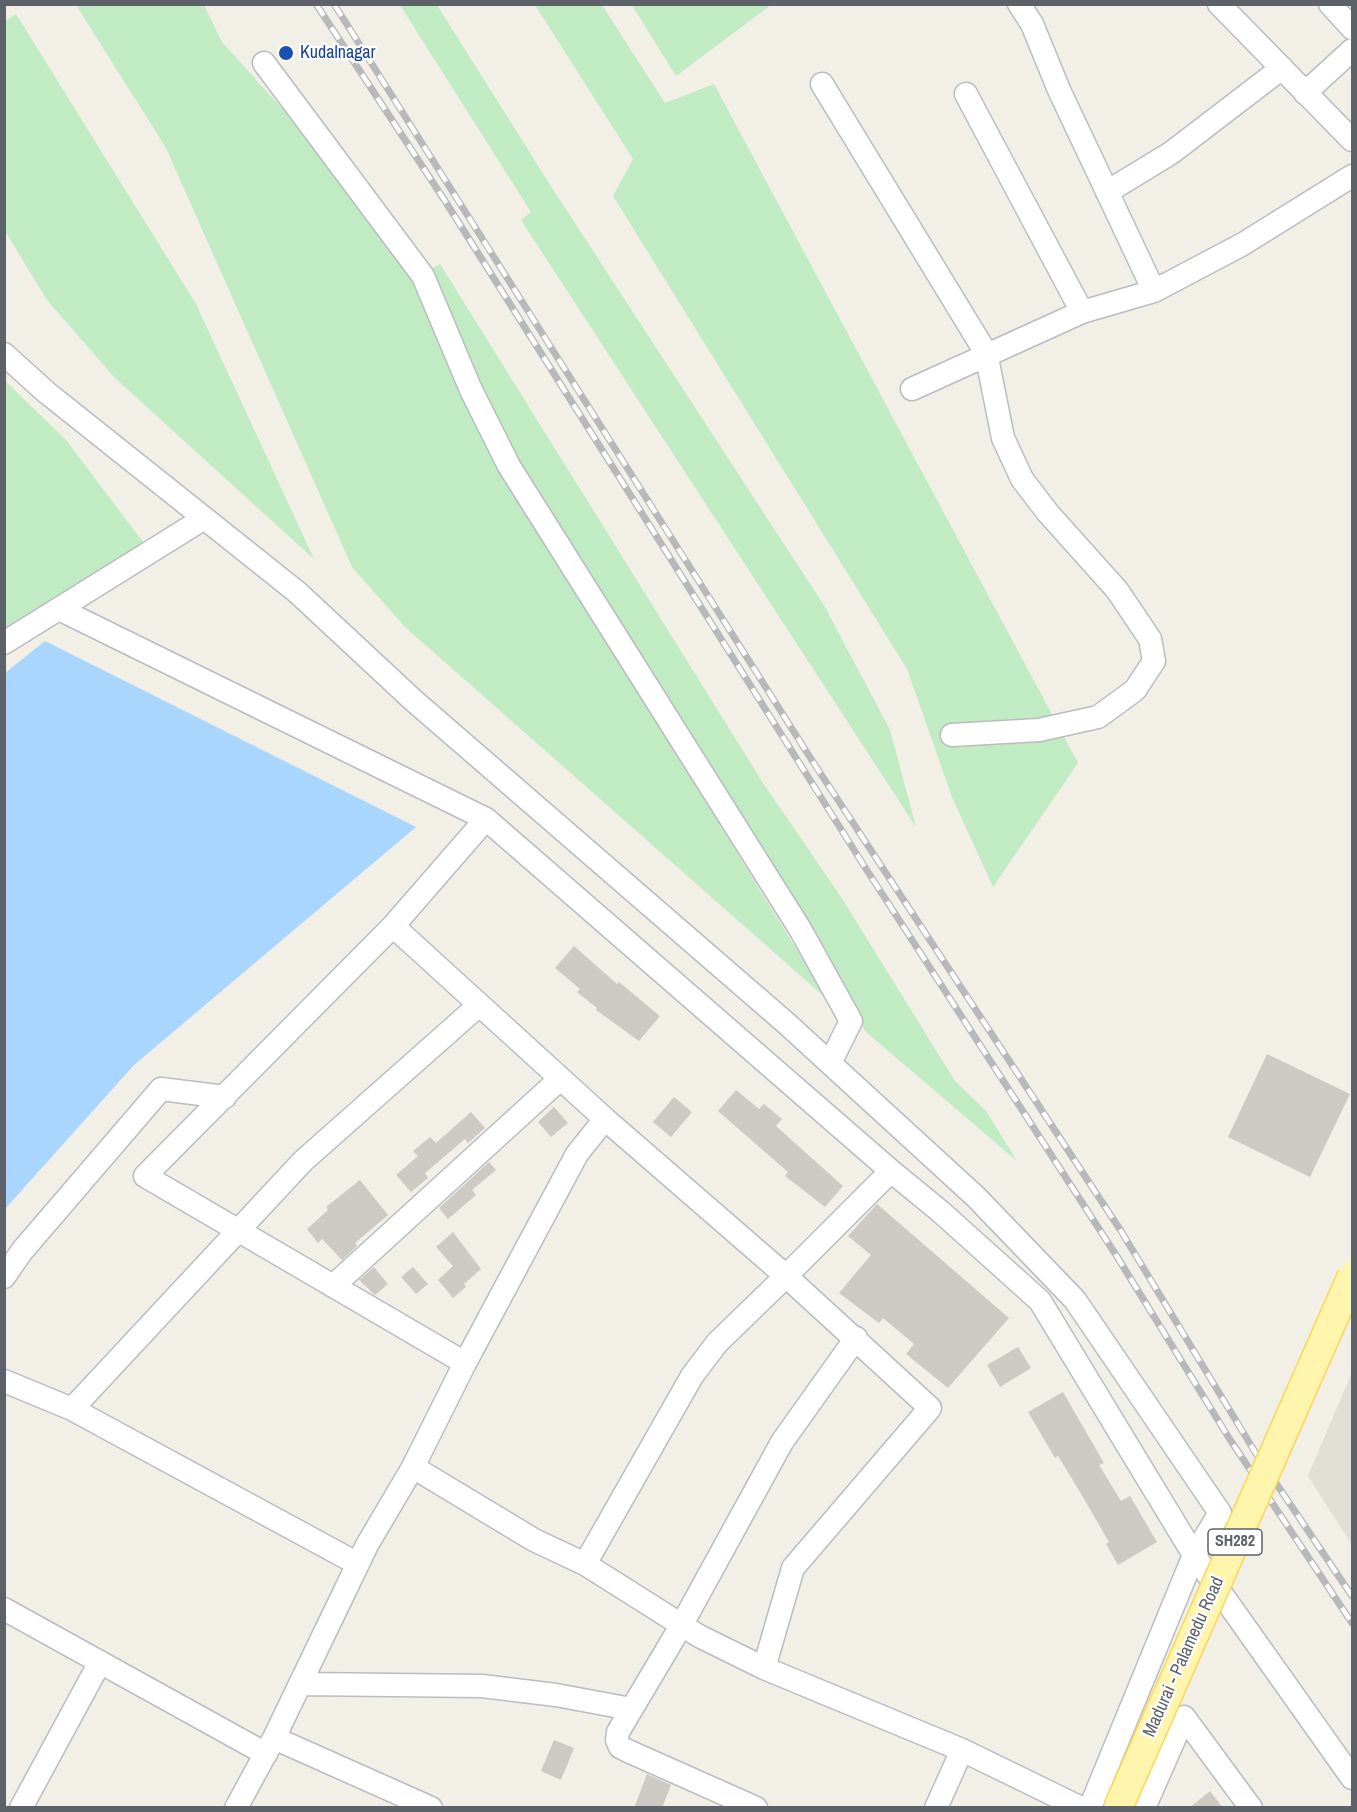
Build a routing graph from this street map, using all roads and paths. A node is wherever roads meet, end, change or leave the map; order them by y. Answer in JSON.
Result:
{"nodes":[{"id":1,"x":1019,"y":4,"type":"edge"},
{"id":2,"x":1219,"y":4,"type":"edge"},
{"id":3,"x":1330,"y":4,"type":"edge"},
{"id":4,"x":1353,"y":28,"type":"edge"},
{"id":5,"x":1353,"y":50,"type":"edge"},
{"id":6,"x":264,"y":63,"type":"dead end"},
{"id":7,"x":1282,"y":68,"type":"junction"},
{"id":8,"x":822,"y":84,"type":"dead end"},
{"id":9,"x":1305,"y":93,"type":"junction"},
{"id":10,"x":966,"y":94,"type":"dead end"},
{"id":11,"x":1353,"y":140,"type":"edge"},
{"id":12,"x":1353,"y":177,"type":"edge"},
{"id":13,"x":1107,"y":192,"type":"junction"},
{"id":14,"x":1154,"y":291,"type":"junction"},
{"id":15,"x":1082,"y":312,"type":"junction"},
{"id":16,"x":986,"y":353,"type":"junction"},
{"id":17,"x":4,"y":354,"type":"edge"},
{"id":18,"x":912,"y":389,"type":"dead end"},
{"id":19,"x":203,"y":519,"type":"junction"},
{"id":20,"x":59,"y":609,"type":"junction"},
{"id":21,"x":4,"y":643,"type":"edge"},
{"id":22,"x":952,"y":735,"type":"dead end"},
{"id":23,"x":486,"y":819,"type":"junction"},
{"id":24,"x":393,"y":926,"type":"junction"},
{"id":25,"x":478,"y":1006,"type":"junction"},
{"id":26,"x":830,"y":1062,"type":"junction"},
{"id":27,"x":560,"y":1079,"type":"junction"},
{"id":28,"x":225,"y":1097,"type":"junction"},
{"id":29,"x":605,"y":1119,"type":"junction"},
{"id":30,"x":891,"y":1172,"type":"junction"},
{"id":31,"x":239,"y":1231,"type":"junction"},
{"id":32,"x":786,"y":1276,"type":"junction"},
{"id":33,"x":1353,"y":1276,"type":"edge"},
{"id":34,"x":4,"y":1277,"type":"edge"},
{"id":35,"x":333,"y":1286,"type":"junction"},
{"id":36,"x":856,"y":1338,"type":"junction"},
{"id":37,"x":465,"y":1363,"type":"junction"},
{"id":38,"x":4,"y":1381,"type":"edge"},
{"id":39,"x":72,"y":1409,"type":"junction"},
{"id":40,"x":413,"y":1467,"type":"junction"},
{"id":41,"x":1194,"y":1555,"type":"junction"},
{"id":42,"x":357,"y":1564,"type":"junction"},
{"id":43,"x":585,"y":1564,"type":"junction"},
{"id":44,"x":4,"y":1609,"type":"edge"},
{"id":45,"x":681,"y":1626,"type":"junction"},
{"id":46,"x":100,"y":1662,"type":"junction"},
{"id":47,"x":764,"y":1668,"type":"junction"},
{"id":48,"x":302,"y":1684,"type":"junction"},
{"id":49,"x":631,"y":1709,"type":"junction"},
{"id":50,"x":270,"y":1746,"type":"junction"},
{"id":51,"x":962,"y":1750,"type":"junction"},
{"id":52,"x":1353,"y":1778,"type":"edge"},
{"id":53,"x":21,"y":1808,"type":"edge"},
{"id":54,"x":236,"y":1808,"type":"edge"},
{"id":55,"x":431,"y":1808,"type":"edge"},
{"id":56,"x":756,"y":1808,"type":"edge"},
{"id":57,"x":936,"y":1808,"type":"edge"},
{"id":58,"x":1081,"y":1808,"type":"edge"},
{"id":59,"x":1090,"y":1808,"type":"edge"},
{"id":60,"x":1118,"y":1808,"type":"edge"},
{"id":61,"x":1143,"y":1808,"type":"edge"},
{"id":62,"x":1251,"y":1808,"type":"edge"}],
"edges":[{"from":1,"to":13,"type":"street"},
{"from":2,"to":7,"type":"street"},
{"from":3,"to":4,"type":"street"},
{"from":5,"to":9,"type":"street"},
{"from":6,"to":26,"type":"street"},
{"from":7,"to":9,"type":"street"},
{"from":7,"to":13,"type":"street"},
{"from":8,"to":16,"type":"street"},
{"from":9,"to":11,"type":"street"},
{"from":10,"to":15,"type":"street"},
{"from":12,"to":14,"type":"street"},
{"from":13,"to":14,"type":"street"},
{"from":14,"to":15,"type":"street"},
{"from":15,"to":16,"type":"street"},
{"from":16,"to":18,"type":"street"},
{"from":16,"to":22,"type":"street"},
{"from":17,"to":19,"type":"street"},
{"from":19,"to":20,"type":"street"},
{"from":19,"to":26,"type":"street"},
{"from":20,"to":21,"type":"street"},
{"from":20,"to":23,"type":"street"},
{"from":23,"to":24,"type":"street"},
{"from":23,"to":30,"type":"street"},
{"from":24,"to":25,"type":"street"},
{"from":24,"to":28,"type":"street"},
{"from":25,"to":27,"type":"street"},
{"from":25,"to":31,"type":"street"},
{"from":26,"to":41,"type":"street"},
{"from":27,"to":29,"type":"street"},
{"from":27,"to":35,"type":"street"},
{"from":28,"to":31,"type":"street"},
{"from":28,"to":34,"type":"street"},
{"from":29,"to":32,"type":"street"},
{"from":29,"to":37,"type":"street"},
{"from":30,"to":32,"type":"street"},
{"from":30,"to":41,"type":"street"},
{"from":31,"to":35,"type":"street"},
{"from":31,"to":39,"type":"street"},
{"from":32,"to":36,"type":"street"},
{"from":32,"to":43,"type":"street"},
{"from":33,"to":60,"type":"main road","name":"Madurai - Palamedu Road","number":"SH282","bridge":true},
{"from":35,"to":37,"type":"street"},
{"from":36,"to":45,"type":"street"},
{"from":36,"to":47,"type":"street"},
{"from":37,"to":40,"type":"street"},
{"from":38,"to":39,"type":"street"},
{"from":39,"to":42,"type":"street"},
{"from":40,"to":42,"type":"street"},
{"from":40,"to":43,"type":"street"},
{"from":41,"to":52,"type":"street"},
{"from":41,"to":59,"type":"street"},
{"from":42,"to":48,"type":"street"},
{"from":43,"to":45,"type":"street"},
{"from":44,"to":46,"type":"street"},
{"from":45,"to":47,"type":"street"},
{"from":45,"to":49,"type":"street"},
{"from":46,"to":50,"type":"street"},
{"from":46,"to":53,"type":"street"},
{"from":47,"to":51,"type":"street"},
{"from":48,"to":49,"type":"street"},
{"from":48,"to":50,"type":"street"},
{"from":49,"to":56,"type":"street"},
{"from":50,"to":54,"type":"street"},
{"from":50,"to":55,"type":"street"},
{"from":51,"to":57,"type":"street"},
{"from":51,"to":58,"type":"street"},
{"from":61,"to":62,"type":"street"}]}
